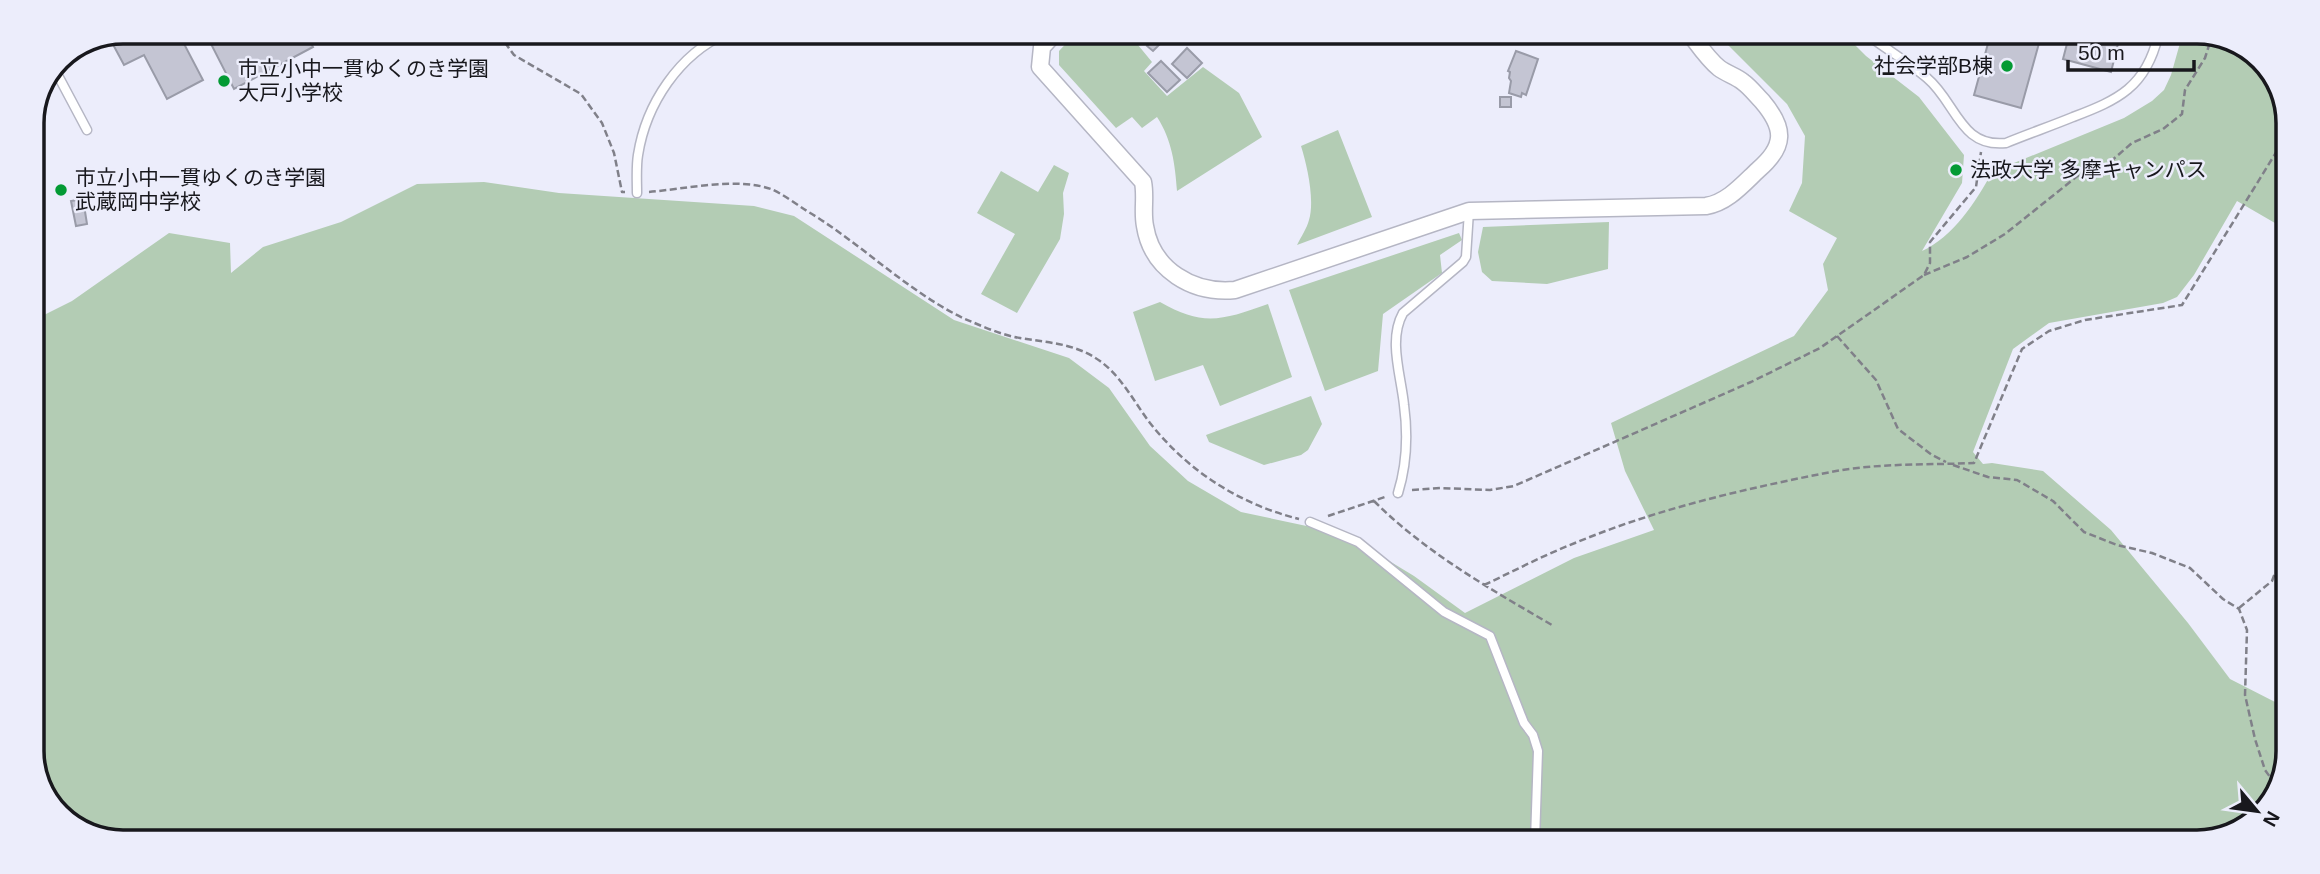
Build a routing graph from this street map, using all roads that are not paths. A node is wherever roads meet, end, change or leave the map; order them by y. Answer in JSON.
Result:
{"nodes":[{"id":1,"x":705,"y":44,"type":"edge"},
{"id":2,"x":1045,"y":44,"type":"edge"},
{"id":3,"x":1698,"y":44,"type":"edge"},
{"id":4,"x":1880,"y":44,"type":"edge"},
{"id":5,"x":2156,"y":44,"type":"edge"},
{"id":6,"x":59,"y":77,"type":"edge"},
{"id":7,"x":87,"y":130,"type":"dead end"},
{"id":8,"x":638,"y":193,"type":"road end"},
{"id":9,"x":1469,"y":211,"type":"junction"},
{"id":10,"x":1398,"y":493,"type":"road end"},
{"id":11,"x":1310,"y":522,"type":"road end"},
{"id":12,"x":1535,"y":830,"type":"edge"}],
"edges":[{"from":1,"to":8,"type":"lane"},
{"from":2,"to":9,"type":"street"},
{"from":3,"to":9,"type":"street"},
{"from":4,"to":5,"type":"lane"},
{"from":6,"to":7,"type":"lane"},
{"from":9,"to":10,"type":"lane"},
{"from":11,"to":12,"type":"lane"}]}
